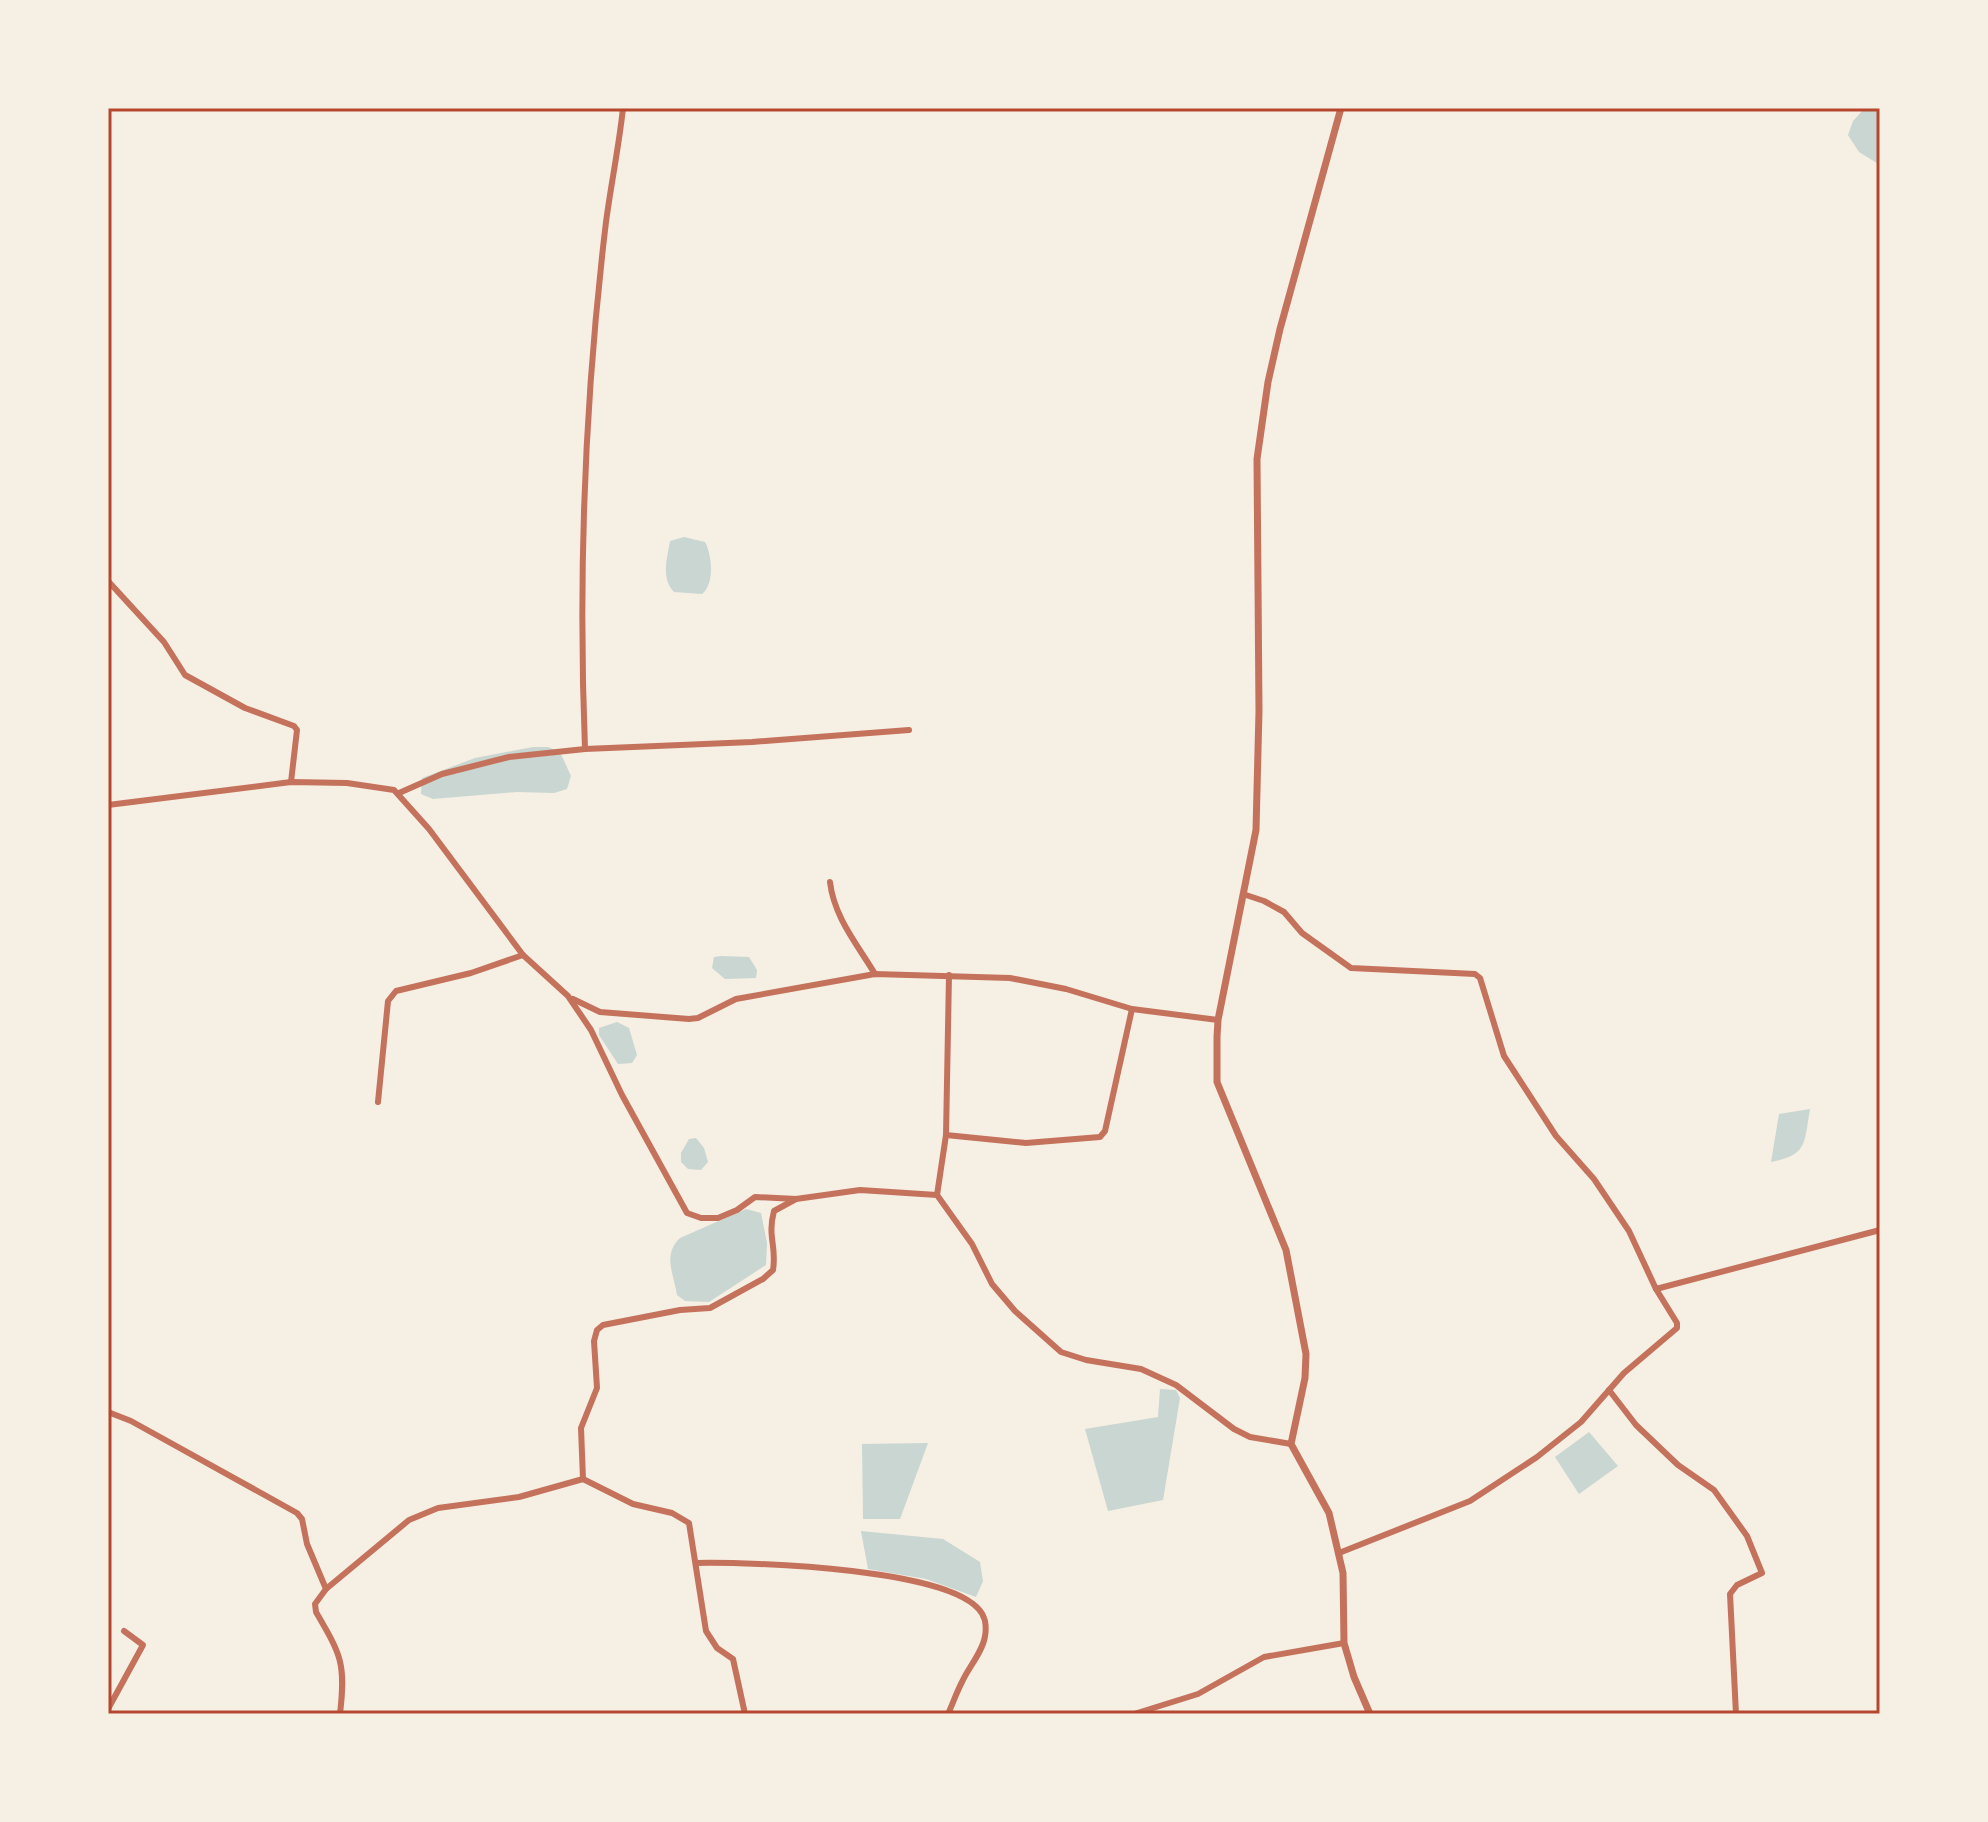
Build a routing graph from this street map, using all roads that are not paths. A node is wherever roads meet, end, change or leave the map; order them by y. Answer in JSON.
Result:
{"nodes":[{"id":1,"x":623,"y":108,"type":"edge"},
{"id":2,"x":1341,"y":108,"type":"edge"},
{"id":3,"x":108,"y":581,"type":"edge"},
{"id":4,"x":909,"y":730,"type":"dead end"},
{"id":5,"x":585,"y":749,"type":"junction"},
{"id":6,"x":291,"y":782,"type":"junction"},
{"id":7,"x":399,"y":793,"type":"junction"},
{"id":8,"x":108,"y":805,"type":"edge"},
{"id":9,"x":830,"y":882,"type":"dead end"},
{"id":10,"x":1243,"y":894,"type":"junction"},
{"id":11,"x":523,"y":955,"type":"junction"},
{"id":12,"x":875,"y":974,"type":"junction"},
{"id":13,"x":949,"y":975,"type":"junction"},
{"id":14,"x":568,"y":996,"type":"junction"},
{"id":15,"x":1132,"y":1009,"type":"junction"},
{"id":16,"x":1218,"y":1020,"type":"junction"},
{"id":17,"x":378,"y":1102,"type":"dead end"},
{"id":18,"x":946,"y":1135,"type":"junction"},
{"id":19,"x":937,"y":1195,"type":"junction"},
{"id":20,"x":796,"y":1199,"type":"junction"},
{"id":21,"x":1880,"y":1230,"type":"edge"},
{"id":22,"x":1656,"y":1289,"type":"junction"},
{"id":23,"x":1609,"y":1390,"type":"junction"},
{"id":24,"x":108,"y":1412,"type":"edge"},
{"id":25,"x":1291,"y":1444,"type":"junction"},
{"id":26,"x":583,"y":1479,"type":"junction"},
{"id":27,"x":1339,"y":1553,"type":"junction"},
{"id":28,"x":696,"y":1563,"type":"junction"},
{"id":29,"x":326,"y":1589,"type":"junction"},
{"id":30,"x":124,"y":1631,"type":"dead end"},
{"id":31,"x":1344,"y":1643,"type":"junction"},
{"id":32,"x":108,"y":1709,"type":"edge"},
{"id":33,"x":340,"y":1714,"type":"edge"},
{"id":34,"x":745,"y":1714,"type":"edge"},
{"id":35,"x":848,"y":1714,"type":"edge"},
{"id":36,"x":914,"y":1714,"type":"edge"},
{"id":37,"x":948,"y":1714,"type":"edge"},
{"id":38,"x":1134,"y":1714,"type":"edge"},
{"id":39,"x":1370,"y":1714,"type":"edge"},
{"id":40,"x":1736,"y":1714,"type":"edge"}],
"edges":[{"from":1,"to":5,"type":"street"},
{"from":2,"to":10,"type":"street"},
{"from":3,"to":6,"type":"street"},
{"from":4,"to":5,"type":"street"},
{"from":5,"to":7,"type":"street"},
{"from":6,"to":7,"type":"street"},
{"from":6,"to":8,"type":"street"},
{"from":7,"to":11,"type":"street"},
{"from":9,"to":12,"type":"street"},
{"from":10,"to":16,"type":"street"},
{"from":10,"to":22,"type":"street"},
{"from":11,"to":14,"type":"street"},
{"from":11,"to":17,"type":"street"},
{"from":12,"to":13,"type":"street"},
{"from":12,"to":14,"type":"street"},
{"from":13,"to":15,"type":"street"},
{"from":13,"to":18,"type":"street"},
{"from":14,"to":20,"type":"street"},
{"from":15,"to":16,"type":"street"},
{"from":15,"to":18,"type":"street"},
{"from":16,"to":25,"type":"street"},
{"from":18,"to":19,"type":"street"},
{"from":19,"to":20,"type":"street"},
{"from":19,"to":25,"type":"street"},
{"from":20,"to":26,"type":"street"},
{"from":21,"to":22,"type":"street"},
{"from":22,"to":23,"type":"street"},
{"from":23,"to":27,"type":"street"},
{"from":23,"to":40,"type":"street"},
{"from":24,"to":29,"type":"street"},
{"from":25,"to":27,"type":"street"},
{"from":26,"to":28,"type":"street"},
{"from":26,"to":29,"type":"street"},
{"from":27,"to":31,"type":"street"},
{"from":28,"to":34,"type":"street"},
{"from":28,"to":37,"type":"street"},
{"from":29,"to":33,"type":"street"},
{"from":30,"to":32,"type":"street"},
{"from":31,"to":38,"type":"street"},
{"from":31,"to":39,"type":"street"},
{"from":35,"to":36,"type":"street"}]}
